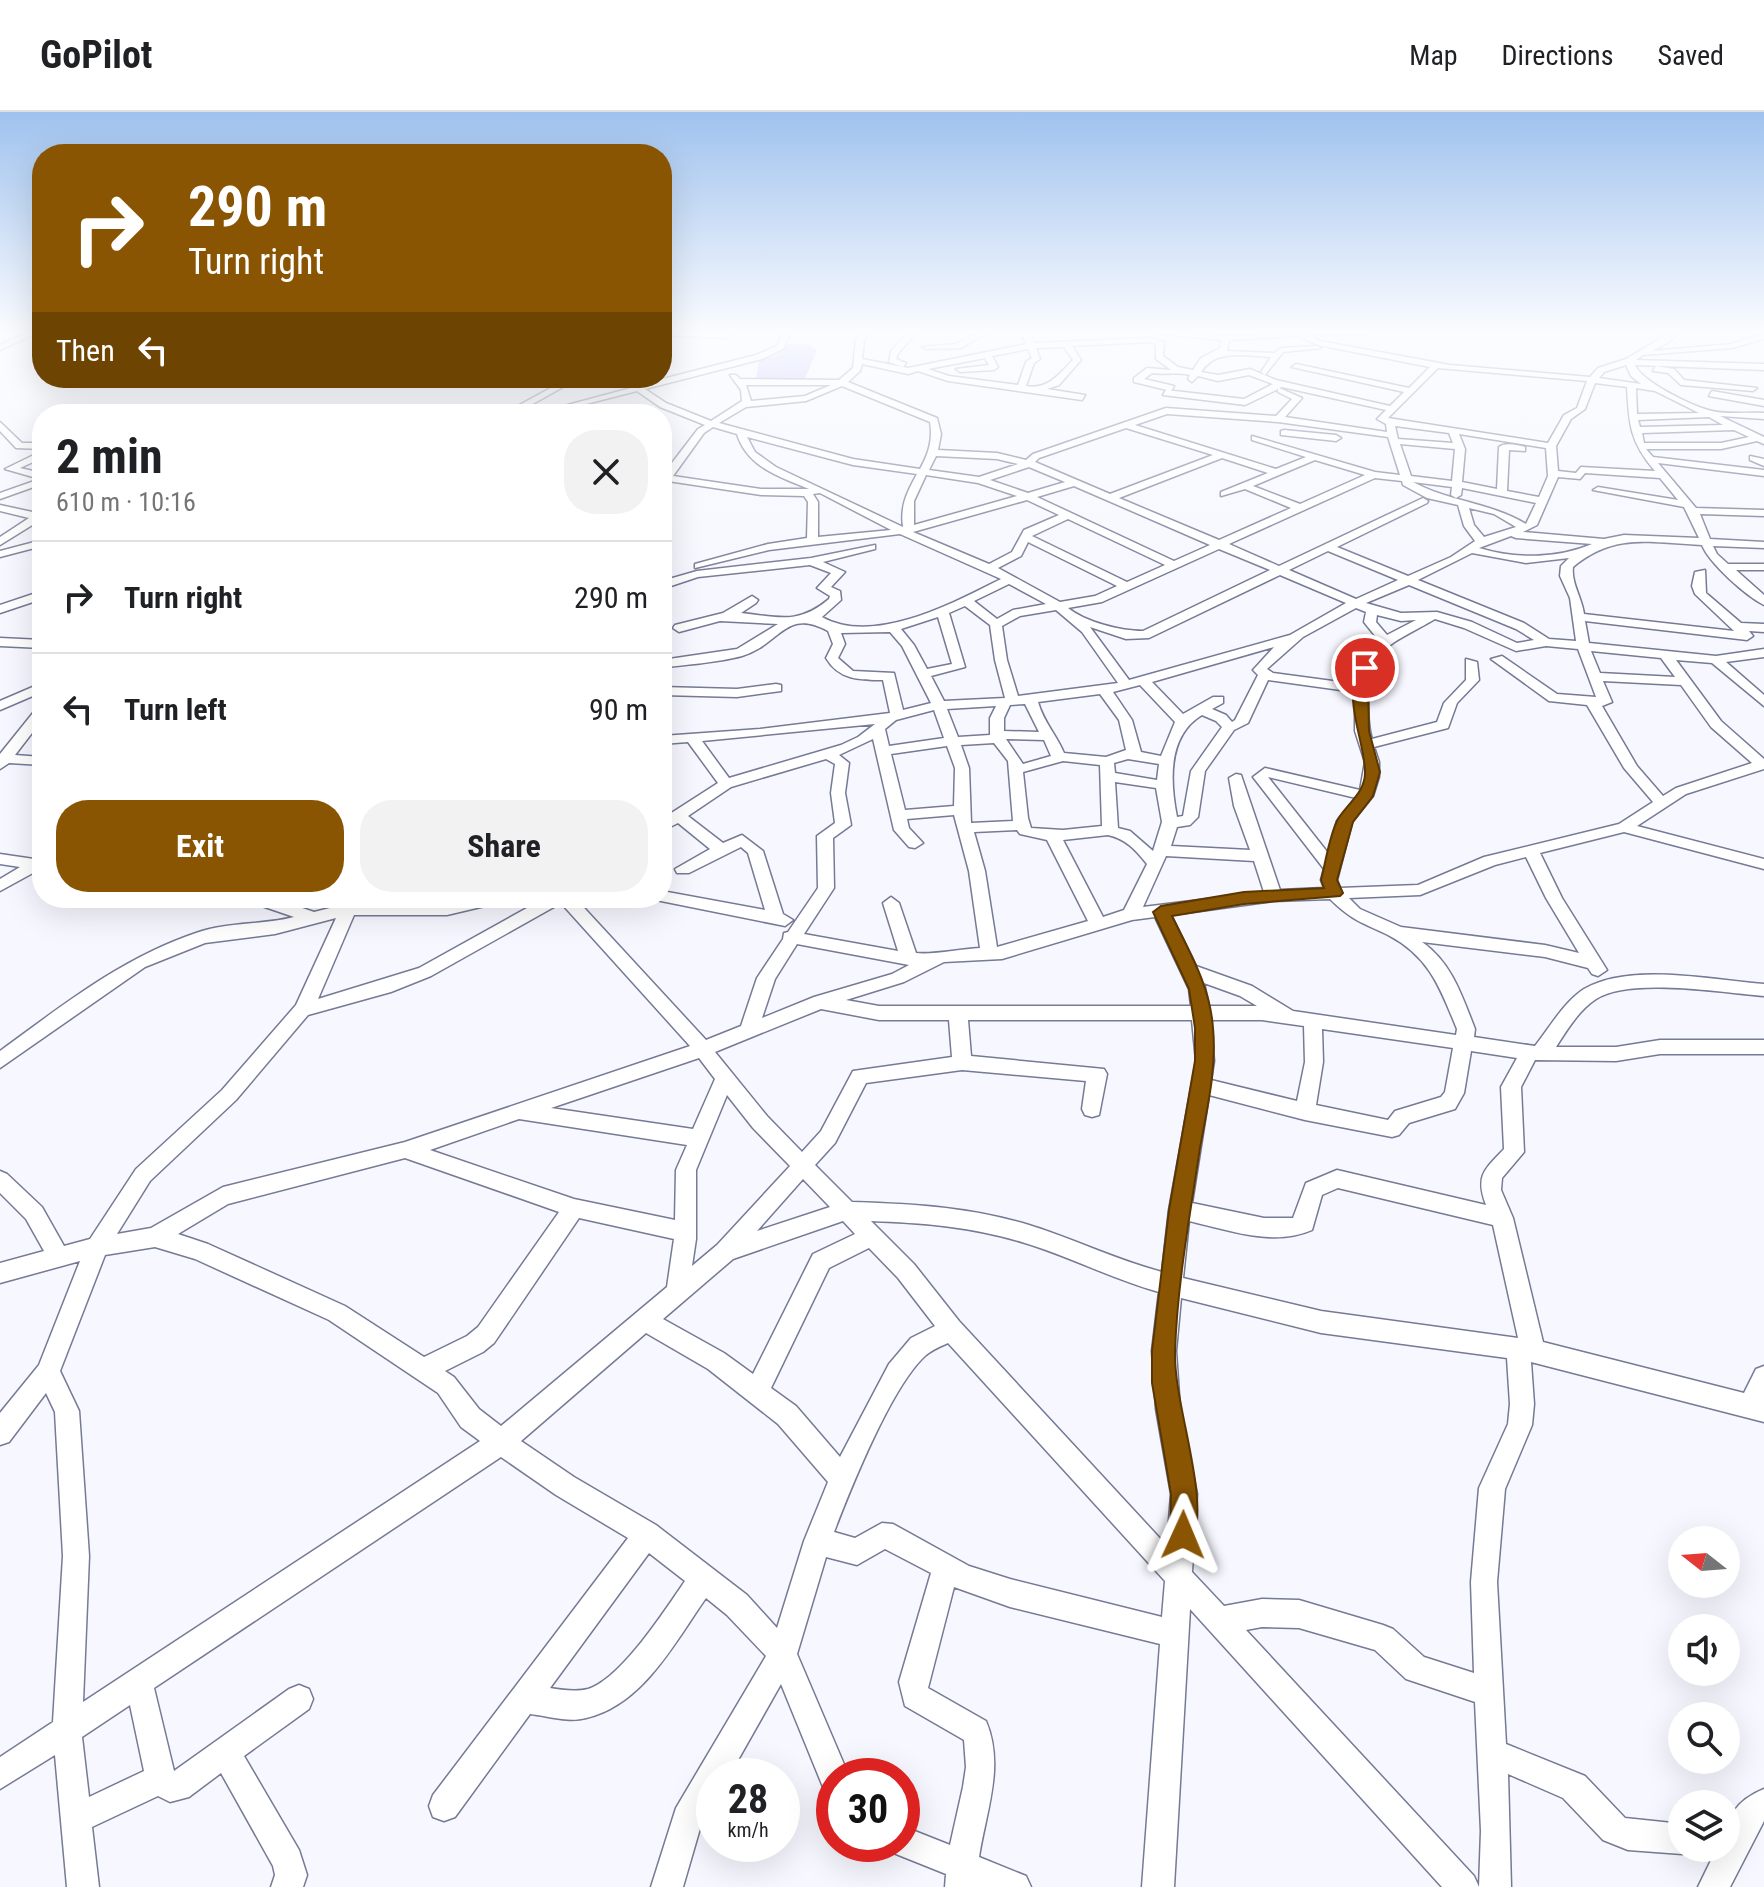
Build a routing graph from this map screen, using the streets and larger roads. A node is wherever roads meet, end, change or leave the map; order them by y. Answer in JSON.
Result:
{"nodes":[{"id":1,"x":687,"y":415,"type":"edge"},
{"id":2,"x":727,"y":415,"type":"edge"},
{"id":3,"x":921,"y":415,"type":"edge"},
{"id":4,"x":1155,"y":415,"type":"edge"},
{"id":5,"x":1216,"y":415,"type":"edge"},
{"id":6,"x":1282,"y":415,"type":"edge"},
{"id":7,"x":1386,"y":415,"type":"edge"},
{"id":8,"x":1571,"y":415,"type":"edge"},
{"id":9,"x":1688,"y":415,"type":"edge"},
{"id":10,"x":1711,"y":415,"type":"edge"},
{"id":11,"x":1732,"y":415,"type":"edge"},
{"id":12,"x":1764,"y":416,"type":"edge"},
{"id":13,"x":1633,"y":417,"type":"joint"},
{"id":14,"x":1278,"y":419,"type":"junction"},
{"id":15,"x":1390,"y":423,"type":"junction"},
{"id":16,"x":711,"y":424,"type":"junction"},
{"id":17,"x":0,"y":425,"type":"edge"},
{"id":18,"x":1129,"y":426,"type":"junction"},
{"id":19,"x":1734,"y":427,"type":"junction"},
{"id":20,"x":1636,"y":430,"type":"junction"},
{"id":21,"x":741,"y":432,"type":"junction"},
{"id":22,"x":1284,"y":433,"type":"dead end"},
{"id":23,"x":1255,"y":438,"type":"dead end"},
{"id":24,"x":1331,"y":438,"type":"junction"},
{"id":25,"x":1392,"y":438,"type":"junction"},
{"id":26,"x":1456,"y":439,"type":"junction"},
{"id":27,"x":1761,"y":440,"type":"edge"},
{"id":28,"x":1374,"y":444,"type":"dead end"},
{"id":29,"x":32,"y":446,"type":"edge"},
{"id":30,"x":1640,"y":446,"type":"junction"},
{"id":31,"x":1504,"y":447,"type":"junction"},
{"id":32,"x":1552,"y":450,"type":"junction"},
{"id":33,"x":1347,"y":452,"type":"dead end"},
{"id":34,"x":932,"y":453,"type":"junction"},
{"id":35,"x":1222,"y":455,"type":"junction"},
{"id":36,"x":672,"y":456,"type":"edge"},
{"id":37,"x":1321,"y":458,"type":"junction"},
{"id":38,"x":1753,"y":458,"type":"dead end"},
{"id":39,"x":32,"y":459,"type":"edge"},
{"id":40,"x":683,"y":459,"type":"junction"},
{"id":41,"x":1654,"y":460,"type":"junction"},
{"id":42,"x":1764,"y":463,"type":"edge"},
{"id":43,"x":1027,"y":464,"type":"junction"},
{"id":44,"x":1343,"y":464,"type":"junction"},
{"id":45,"x":672,"y":471,"type":"edge"},
{"id":46,"x":924,"y":472,"type":"junction"},
{"id":47,"x":1276,"y":472,"type":"junction"},
{"id":48,"x":1553,"y":473,"type":"junction"},
{"id":49,"x":1764,"y":473,"type":"edge"},
{"id":50,"x":1374,"y":475,"type":"junction"},
{"id":51,"x":1663,"y":475,"type":"junction"},
{"id":52,"x":32,"y":476,"type":"edge"},
{"id":53,"x":1406,"y":478,"type":"junction"},
{"id":54,"x":980,"y":480,"type":"junction"},
{"id":55,"x":672,"y":481,"type":"edge"},
{"id":56,"x":1076,"y":482,"type":"junction"},
{"id":57,"x":32,"y":483,"type":"edge"},
{"id":58,"x":1456,"y":484,"type":"junction"},
{"id":59,"x":1245,"y":486,"type":"junction"},
{"id":60,"x":821,"y":490,"type":"junction"},
{"id":61,"x":1598,"y":490,"type":"dead end"},
{"id":62,"x":807,"y":493,"type":"junction"},
{"id":63,"x":1225,"y":494,"type":"dead end"},
{"id":64,"x":1502,"y":494,"type":"junction"},
{"id":65,"x":0,"y":496,"type":"edge"},
{"id":66,"x":1026,"y":496,"type":"junction"},
{"id":67,"x":1112,"y":497,"type":"junction"},
{"id":68,"x":1423,"y":501,"type":"dead end"},
{"id":69,"x":1543,"y":501,"type":"junction"},
{"id":70,"x":1460,"y":503,"type":"junction"},
{"id":71,"x":0,"y":508,"type":"edge"},
{"id":72,"x":1300,"y":508,"type":"junction"},
{"id":73,"x":1691,"y":508,"type":"junction"},
{"id":74,"x":1764,"y":513,"type":"edge"},
{"id":75,"x":32,"y":514,"type":"edge"},
{"id":76,"x":1067,"y":516,"type":"junction"},
{"id":77,"x":32,"y":522,"type":"edge"},
{"id":78,"x":1525,"y":528,"type":"junction"},
{"id":79,"x":900,"y":530,"type":"junction"},
{"id":80,"x":1505,"y":534,"type":"junction"},
{"id":81,"x":1024,"y":536,"type":"junction"},
{"id":82,"x":812,"y":541,"type":"junction"},
{"id":83,"x":32,"y":542,"type":"edge"},
{"id":84,"x":1482,"y":542,"type":"junction"},
{"id":85,"x":1603,"y":542,"type":"junction"},
{"id":86,"x":1705,"y":543,"type":"junction"},
{"id":87,"x":1221,"y":545,"type":"junction"},
{"id":88,"x":1764,"y":545,"type":"edge"},
{"id":89,"x":768,"y":547,"type":"junction"},
{"id":90,"x":1327,"y":547,"type":"junction"},
{"id":91,"x":0,"y":548,"type":"edge"},
{"id":92,"x":1470,"y":549,"type":"junction"},
{"id":93,"x":1585,"y":551,"type":"junction"},
{"id":94,"x":811,"y":561,"type":"junction"},
{"id":95,"x":1174,"y":565,"type":"junction"},
{"id":96,"x":771,"y":567,"type":"junction"},
{"id":97,"x":1723,"y":567,"type":"junction"},
{"id":98,"x":1764,"y":567,"type":"edge"},
{"id":99,"x":989,"y":568,"type":"junction"},
{"id":100,"x":1278,"y":571,"type":"junction"},
{"id":101,"x":1701,"y":572,"type":"dead end"},
{"id":102,"x":682,"y":577,"type":"junction"},
{"id":103,"x":1010,"y":579,"type":"junction"},
{"id":104,"x":1402,"y":580,"type":"junction"},
{"id":105,"x":672,"y":581,"type":"edge"},
{"id":106,"x":1126,"y":586,"type":"junction"},
{"id":107,"x":1757,"y":589,"type":"edge"},
{"id":108,"x":32,"y":598,"type":"edge"},
{"id":109,"x":752,"y":600,"type":"dead end"},
{"id":110,"x":966,"y":601,"type":"junction"},
{"id":111,"x":1764,"y":601,"type":"edge"},
{"id":112,"x":1358,"y":604,"type":"junction"},
{"id":113,"x":0,"y":609,"type":"edge"},
{"id":114,"x":1372,"y":610,"type":"junction"},
{"id":115,"x":942,"y":611,"type":"junction"},
{"id":116,"x":1066,"y":612,"type":"junction"},
{"id":117,"x":1433,"y":615,"type":"junction"},
{"id":118,"x":727,"y":616,"type":"junction"},
{"id":119,"x":1578,"y":617,"type":"junction"},
{"id":120,"x":814,"y":618,"type":"junction"},
{"id":121,"x":784,"y":621,"type":"junction"},
{"id":122,"x":996,"y":624,"type":"junction"},
{"id":123,"x":1658,"y":624,"type":"junction"},
{"id":124,"x":679,"y":628,"type":"dead end"},
{"id":125,"x":893,"y":628,"type":"junction"},
{"id":126,"x":1764,"y":628,"type":"edge"},
{"id":127,"x":834,"y":629,"type":"junction"},
{"id":128,"x":1742,"y":631,"type":"junction"},
{"id":129,"x":1296,"y":637,"type":"junction"},
{"id":130,"x":0,"y":642,"type":"edge"},
{"id":131,"x":1386,"y":642,"type":"junction"},
{"id":132,"x":1546,"y":642,"type":"junction"},
{"id":133,"x":32,"y":644,"type":"edge"},
{"id":134,"x":1583,"y":647,"type":"junction"},
{"id":135,"x":1764,"y":651,"type":"edge"},
{"id":136,"x":1667,"y":654,"type":"junction"},
{"id":137,"x":1497,"y":659,"type":"dead end"},
{"id":138,"x":1716,"y":660,"type":"junction"},
{"id":139,"x":672,"y":662,"type":"edge"},
{"id":140,"x":1471,"y":662,"type":"dead end"},
{"id":141,"x":922,"y":674,"type":"junction"},
{"id":142,"x":1264,"y":675,"type":"junction"},
{"id":143,"x":1597,"y":677,"type":"junction"},
{"id":144,"x":1143,"y":680,"type":"junction"},
{"id":145,"x":1682,"y":681,"type":"junction"},
{"id":146,"x":1126,"y":685,"type":"junction"},
{"id":147,"x":776,"y":688,"type":"dead end"},
{"id":148,"x":1103,"y":689,"type":"junction"},
{"id":149,"x":1361,"y":689,"type":"junction"},
{"id":150,"x":672,"y":690,"type":"edge"},
{"id":151,"x":32,"y":692,"type":"edge"},
{"id":152,"x":1031,"y":698,"type":"junction"},
{"id":153,"x":1010,"y":701,"type":"junction"},
{"id":154,"x":1592,"y":701,"type":"junction"},
{"id":155,"x":1764,"y":702,"type":"edge"},
{"id":156,"x":939,"y":705,"type":"junction"},
{"id":157,"x":0,"y":706,"type":"edge"},
{"id":158,"x":895,"y":716,"type":"junction"},
{"id":159,"x":1182,"y":721,"type":"junction"},
{"id":160,"x":32,"y":723,"type":"edge"},
{"id":161,"x":1229,"y":727,"type":"junction"},
{"id":162,"x":878,"y":729,"type":"junction"},
{"id":163,"x":1051,"y":736,"type":"junction"},
{"id":164,"x":998,"y":737,"type":"junction"},
{"id":165,"x":693,"y":739,"type":"junction"},
{"id":166,"x":672,"y":740,"type":"edge"},
{"id":167,"x":953,"y":741,"type":"junction"},
{"id":168,"x":1365,"y":745,"type":"junction"},
{"id":169,"x":885,"y":751,"type":"junction"},
{"id":170,"x":829,"y":754,"type":"junction"},
{"id":171,"x":1134,"y":757,"type":"junction"},
{"id":172,"x":1059,"y":758,"type":"junction"},
{"id":173,"x":1,"y":760,"type":"edge"},
{"id":174,"x":32,"y":761,"type":"edge"},
{"id":175,"x":1165,"y":761,"type":"junction"},
{"id":176,"x":1762,"y":764,"type":"edge"},
{"id":177,"x":1108,"y":768,"type":"junction"},
{"id":178,"x":1016,"y":770,"type":"junction"},
{"id":179,"x":1236,"y":778,"type":"dead end"},
{"id":180,"x":726,"y":784,"type":"junction"},
{"id":181,"x":1163,"y":785,"type":"junction"},
{"id":182,"x":1366,"y":796,"type":"junction"},
{"id":183,"x":1660,"y":801,"type":"junction"},
{"id":184,"x":962,"y":810,"type":"junction"},
{"id":185,"x":900,"y":815,"type":"junction"},
{"id":186,"x":680,"y":817,"type":"junction"},
{"id":187,"x":672,"y":821,"type":"edge"},
{"id":188,"x":1170,"y":822,"type":"junction"},
{"id":189,"x":1022,"y":825,"type":"junction"},
{"id":190,"x":1624,"y":827,"type":"junction"},
{"id":191,"x":965,"y":828,"type":"junction"},
{"id":192,"x":1110,"y":831,"type":"junction"},
{"id":193,"x":1053,"y":836,"type":"junction"},
{"id":194,"x":915,"y":843,"type":"dead end"},
{"id":195,"x":720,"y":849,"type":"junction"},
{"id":196,"x":1531,"y":850,"type":"junction"},
{"id":197,"x":1260,"y":856,"type":"junction"},
{"id":198,"x":1158,"y":857,"type":"junction"},
{"id":199,"x":0,"y":859,"type":"edge"},
{"id":200,"x":32,"y":863,"type":"edge"},
{"id":201,"x":1764,"y":864,"type":"edge"},
{"id":202,"x":1331,"y":867,"type":"junction"},
{"id":203,"x":32,"y":868,"type":"edge"},
{"id":204,"x":683,"y":869,"type":"dead end"},
{"id":205,"x":0,"y":886,"type":"edge"},
{"id":206,"x":1334,"y":893,"type":"junction"},
{"id":207,"x":1274,"y":896,"type":"junction"},
{"id":208,"x":672,"y":898,"type":"edge"},
{"id":209,"x":891,"y":903,"type":"dead end"},
{"id":210,"x":286,"y":908,"type":"edge"},
{"id":211,"x":339,"y":908,"type":"edge"},
{"id":212,"x":349,"y":908,"type":"edge"},
{"id":213,"x":431,"y":908,"type":"edge"},
{"id":214,"x":451,"y":908,"type":"edge"},
{"id":215,"x":540,"y":908,"type":"edge"},
{"id":216,"x":576,"y":908,"type":"edge"},
{"id":217,"x":1161,"y":912,"type":"junction"},
{"id":218,"x":1131,"y":914,"type":"junction"},
{"id":219,"x":315,"y":918,"type":"junction"},
{"id":220,"x":776,"y":918,"type":"junction"},
{"id":221,"x":1097,"y":922,"type":"junction"},
{"id":222,"x":795,"y":931,"type":"junction"},
{"id":223,"x":1398,"y":933,"type":"junction"},
{"id":224,"x":990,"y":955,"type":"junction"},
{"id":225,"x":909,"y":959,"type":"junction"},
{"id":226,"x":930,"y":961,"type":"junction"},
{"id":227,"x":1594,"y":963,"type":"junction"},
{"id":228,"x":1190,"y":971,"type":"junction"},
{"id":229,"x":1606,"y":986,"type":"junction"},
{"id":230,"x":1764,"y":990,"type":"edge"},
{"id":231,"x":820,"y":1002,"type":"junction"},
{"id":232,"x":302,"y":1010,"type":"junction"},
{"id":233,"x":958,"y":1012,"type":"junction"},
{"id":234,"x":1203,"y":1014,"type":"junction"},
{"id":235,"x":1288,"y":1017,"type":"junction"},
{"id":236,"x":1313,"y":1021,"type":"junction"},
{"id":237,"x":749,"y":1031,"type":"junction"},
{"id":238,"x":1463,"y":1044,"type":"junction"},
{"id":239,"x":1764,"y":1047,"type":"edge"},
{"id":240,"x":703,"y":1049,"type":"junction"},
{"id":241,"x":1534,"y":1053,"type":"junction"},
{"id":242,"x":2,"y":1056,"type":"edge"},
{"id":243,"x":962,"y":1063,"type":"junction"},
{"id":244,"x":724,"y":1079,"type":"junction"},
{"id":245,"x":1201,"y":1085,"type":"junction"},
{"id":246,"x":1092,"y":1109,"type":"dead end"},
{"id":247,"x":518,"y":1111,"type":"junction"},
{"id":248,"x":1305,"y":1112,"type":"junction"},
{"id":249,"x":698,"y":1138,"type":"junction"},
{"id":250,"x":405,"y":1150,"type":"junction"},
{"id":251,"x":803,"y":1167,"type":"junction"},
{"id":252,"x":0,"y":1180,"type":"edge"},
{"id":253,"x":574,"y":1208,"type":"junction"},
{"id":254,"x":1180,"y":1210,"type":"junction"},
{"id":255,"x":847,"y":1211,"type":"junction"},
{"id":256,"x":1502,"y":1218,"type":"junction"},
{"id":257,"x":685,"y":1232,"type":"junction"},
{"id":258,"x":872,"y":1236,"type":"junction"},
{"id":259,"x":155,"y":1237,"type":"junction"},
{"id":260,"x":97,"y":1247,"type":"junction"},
{"id":261,"x":725,"y":1252,"type":"junction"},
{"id":262,"x":59,"y":1257,"type":"junction"},
{"id":263,"x":0,"y":1273,"type":"edge"},
{"id":264,"x":1172,"y":1285,"type":"junction"},
{"id":265,"x":678,"y":1291,"type":"junction"},
{"id":266,"x":644,"y":1320,"type":"junction"},
{"id":267,"x":951,"y":1329,"type":"junction"},
{"id":268,"x":1525,"y":1351,"type":"junction"},
{"id":269,"x":422,"y":1370,"type":"junction"},
{"id":270,"x":48,"y":1372,"type":"junction"},
{"id":271,"x":1764,"y":1377,"type":"edge"},
{"id":272,"x":757,"y":1391,"type":"junction"},
{"id":273,"x":1757,"y":1408,"type":"edge"},
{"id":274,"x":0,"y":1433,"type":"edge"},
{"id":275,"x":501,"y":1442,"type":"junction"},
{"id":276,"x":842,"y":1479,"type":"junction"},
{"id":277,"x":647,"y":1534,"type":"junction"},
{"id":278,"x":817,"y":1541,"type":"junction"},
{"id":279,"x":946,"y":1567,"type":"junction"},
{"id":280,"x":1179,"y":1574,"type":"junction"},
{"id":281,"x":703,"y":1579,"type":"junction"},
{"id":282,"x":1218,"y":1621,"type":"junction"},
{"id":283,"x":1175,"y":1634,"type":"junction"},
{"id":284,"x":783,"y":1654,"type":"junction"},
{"id":285,"x":139,"y":1683,"type":"junction"},
{"id":286,"x":1487,"y":1691,"type":"junction"},
{"id":287,"x":299,"y":1699,"type":"dead end"},
{"id":288,"x":524,"y":1699,"type":"junction"},
{"id":289,"x":67,"y":1731,"type":"junction"},
{"id":290,"x":225,"y":1752,"type":"junction"},
{"id":291,"x":1491,"y":1752,"type":"junction"},
{"id":292,"x":826,"y":1758,"type":"edge"},
{"id":293,"x":0,"y":1774,"type":"edge"},
{"id":294,"x":161,"y":1779,"type":"junction"},
{"id":295,"x":1764,"y":1804,"type":"edge"},
{"id":296,"x":444,"y":1806,"type":"dead end"},
{"id":297,"x":76,"y":1819,"type":"junction"},
{"id":298,"x":1740,"y":1827,"type":"edge"},
{"id":299,"x":1668,"y":1838,"type":"edge"},
{"id":300,"x":920,"y":1852,"type":"edge"},
{"id":301,"x":1723,"y":1862,"type":"edge"},
{"id":302,"x":960,"y":1876,"type":"edge"},
{"id":303,"x":83,"y":1887,"type":"edge"},
{"id":304,"x":287,"y":1887,"type":"edge"},
{"id":305,"x":667,"y":1887,"type":"edge"},
{"id":306,"x":1015,"y":1887,"type":"edge"},
{"id":307,"x":1158,"y":1887,"type":"edge"},
{"id":308,"x":1463,"y":1887,"type":"edge"},
{"id":309,"x":1495,"y":1887,"type":"edge"},
{"id":310,"x":1714,"y":1887,"type":"edge"}],
"edges":[{"from":1,"to":16,"type":"street"},
{"from":2,"to":16,"type":"street"},
{"from":3,"to":34,"type":"street"},
{"from":4,"to":18,"type":"street"},
{"from":5,"to":14,"type":"street"},
{"from":6,"to":14,"type":"street"},
{"from":7,"to":15,"type":"street"},
{"from":8,"to":32,"type":"street"},
{"from":9,"to":13,"type":"street"},
{"from":10,"to":19,"type":"street"},
{"from":11,"to":12,"type":"street"},
{"from":13,"to":20,"type":"street"},
{"from":14,"to":25,"type":"street"},
{"from":15,"to":25,"type":"street"},
{"from":15,"to":26,"type":"street"},
{"from":16,"to":21,"type":"street"},
{"from":16,"to":40,"type":"street"},
{"from":17,"to":29,"type":"street"},
{"from":18,"to":35,"type":"street"},
{"from":18,"to":43,"type":"street"},
{"from":19,"to":20,"type":"street"},
{"from":19,"to":27,"type":"street"},
{"from":20,"to":30,"type":"street"},
{"from":21,"to":46,"type":"street"},
{"from":21,"to":60,"type":"street"},
{"from":22,"to":24,"type":"street"},
{"from":23,"to":37,"type":"street"},
{"from":24,"to":28,"type":"street"},
{"from":24,"to":37,"type":"street"},
{"from":25,"to":26,"type":"street"},
{"from":25,"to":53,"type":"street"},
{"from":26,"to":31,"type":"street"},
{"from":26,"to":32,"type":"street"},
{"from":26,"to":58,"type":"street"},
{"from":27,"to":30,"type":"street"},
{"from":30,"to":41,"type":"street"},
{"from":31,"to":32,"type":"street"},
{"from":31,"to":64,"type":"street"},
{"from":32,"to":48,"type":"street"},
{"from":33,"to":44,"type":"street"},
{"from":34,"to":43,"type":"street"},
{"from":34,"to":46,"type":"street"},
{"from":35,"to":47,"type":"street"},
{"from":35,"to":67,"type":"street"},
{"from":36,"to":40,"type":"street"},
{"from":37,"to":44,"type":"street"},
{"from":37,"to":47,"type":"street"},
{"from":38,"to":42,"type":"street"},
{"from":39,"to":52,"type":"street"},
{"from":40,"to":45,"type":"street"},
{"from":41,"to":49,"type":"street"},
{"from":41,"to":51,"type":"street"},
{"from":43,"to":54,"type":"street"},
{"from":43,"to":56,"type":"street"},
{"from":44,"to":50,"type":"street"},
{"from":46,"to":54,"type":"street"},
{"from":46,"to":79,"type":"street"},
{"from":47,"to":59,"type":"street"},
{"from":48,"to":51,"type":"street"},
{"from":48,"to":69,"type":"street"},
{"from":50,"to":53,"type":"street"},
{"from":50,"to":72,"type":"street"},
{"from":51,"to":73,"type":"street"},
{"from":53,"to":58,"type":"street"},
{"from":53,"to":70,"type":"street"},
{"from":54,"to":66,"type":"street"},
{"from":55,"to":62,"type":"street"},
{"from":56,"to":66,"type":"street"},
{"from":56,"to":67,"type":"street"},
{"from":57,"to":65,"type":"street"},
{"from":58,"to":64,"type":"street"},
{"from":58,"to":70,"type":"street"},
{"from":59,"to":63,"type":"street"},
{"from":59,"to":72,"type":"street"},
{"from":60,"to":62,"type":"street"},
{"from":60,"to":79,"type":"street"},
{"from":61,"to":73,"type":"street"},
{"from":62,"to":82,"type":"street"},
{"from":64,"to":69,"type":"street"},
{"from":66,"to":76,"type":"street"},
{"from":66,"to":79,"type":"street"},
{"from":67,"to":87,"type":"street"},
{"from":68,"to":90,"type":"street"},
{"from":69,"to":78,"type":"street"},
{"from":70,"to":78,"type":"street"},
{"from":70,"to":84,"type":"street"},
{"from":71,"to":75,"type":"street"},
{"from":72,"to":87,"type":"street"},
{"from":73,"to":74,"type":"street"},
{"from":73,"to":86,"type":"street"},
{"from":76,"to":81,"type":"street"},
{"from":76,"to":95,"type":"street"},
{"from":77,"to":91,"type":"street"},
{"from":78,"to":80,"type":"street"},
{"from":79,"to":82,"type":"street"},
{"from":79,"to":94,"type":"street"},
{"from":79,"to":99,"type":"street"},
{"from":80,"to":84,"type":"street"},
{"from":80,"to":85,"type":"street"},
{"from":81,"to":99,"type":"street"},
{"from":81,"to":106,"type":"street"},
{"from":82,"to":89,"type":"street"},
{"from":83,"to":91,"type":"street"},
{"from":84,"to":92,"type":"street"},
{"from":85,"to":86,"type":"street"},
{"from":85,"to":93,"type":"street"},
{"from":86,"to":88,"type":"street"},
{"from":86,"to":97,"type":"street"},
{"from":87,"to":95,"type":"street"},
{"from":87,"to":100,"type":"street"},
{"from":89,"to":96,"type":"street"},
{"from":89,"to":102,"type":"street"},
{"from":90,"to":100,"type":"street"},
{"from":90,"to":104,"type":"street"},
{"from":92,"to":93,"type":"street"},
{"from":92,"to":104,"type":"street"},
{"from":93,"to":119,"type":"street"},
{"from":94,"to":96,"type":"street"},
{"from":94,"to":120,"type":"street"},
{"from":95,"to":106,"type":"street"},
{"from":96,"to":102,"type":"street"},
{"from":97,"to":98,"type":"street"},
{"from":97,"to":107,"type":"street"},
{"from":99,"to":103,"type":"street"},
{"from":100,"to":112,"type":"street"},
{"from":100,"to":116,"type":"street"},
{"from":101,"to":128,"type":"street"},
{"from":102,"to":105,"type":"street"},
{"from":103,"to":110,"type":"street"},
{"from":103,"to":116,"type":"street"},
{"from":104,"to":112,"type":"street"},
{"from":104,"to":132,"type":"street"},
{"from":106,"to":116,"type":"street"},
{"from":107,"to":111,"type":"street"},
{"from":108,"to":113,"type":"street"},
{"from":109,"to":118,"type":"street"},
{"from":110,"to":115,"type":"street"},
{"from":110,"to":122,"type":"street"},
{"from":112,"to":114,"type":"street"},
{"from":112,"to":129,"type":"street"},
{"from":114,"to":117,"type":"street"},
{"from":114,"to":131,"type":"street"},
{"from":115,"to":125,"type":"street"},
{"from":115,"to":141,"type":"street"},
{"from":116,"to":122,"type":"street"},
{"from":116,"to":146,"type":"street"},
{"from":117,"to":131,"type":"street"},
{"from":117,"to":132,"type":"street"},
{"from":118,"to":121,"type":"street"},
{"from":118,"to":124,"type":"street"},
{"from":119,"to":123,"type":"street"},
{"from":119,"to":134,"type":"street"},
{"from":120,"to":121,"type":"street"},
{"from":120,"to":127,"type":"street"},
{"from":121,"to":139,"type":"street"},
{"from":122,"to":153,"type":"street"},
{"from":123,"to":128,"type":"street"},
{"from":123,"to":136,"type":"street"},
{"from":125,"to":127,"type":"street"},
{"from":125,"to":141,"type":"street"},
{"from":126,"to":128,"type":"street"},
{"from":127,"to":158,"type":"street"},
{"from":128,"to":135,"type":"street"},
{"from":129,"to":142,"type":"street"},
{"from":129,"to":144,"type":"street"},
{"from":130,"to":133,"type":"street"},
{"from":131,"to":149,"type":"street"},
{"from":132,"to":134,"type":"street"},
{"from":134,"to":136,"type":"street"},
{"from":134,"to":143,"type":"street"},
{"from":135,"to":138,"type":"street"},
{"from":136,"to":138,"type":"street"},
{"from":136,"to":145,"type":"street"},
{"from":137,"to":154,"type":"street"},
{"from":138,"to":155,"type":"street"},
{"from":140,"to":168,"type":"street"},
{"from":141,"to":156,"type":"street"},
{"from":142,"to":149,"type":"street"},
{"from":142,"to":161,"type":"street"},
{"from":143,"to":145,"type":"street"},
{"from":143,"to":154,"type":"street"},
{"from":144,"to":146,"type":"street"},
{"from":144,"to":159,"type":"street"},
{"from":145,"to":176,"type":"street"},
{"from":146,"to":148,"type":"street"},
{"from":147,"to":150,"type":"street"},
{"from":148,"to":152,"type":"street"},
{"from":148,"to":171,"type":"street"},
{"from":149,"to":168,"type":"street"},
{"from":151,"to":157,"type":"street"},
{"from":152,"to":153,"type":"street"},
{"from":152,"to":163,"type":"street"},
{"from":153,"to":156,"type":"street"},
{"from":153,"to":164,"type":"street"},
{"from":154,"to":183,"type":"street"},
{"from":156,"to":158,"type":"street"},
{"from":156,"to":167,"type":"street"},
{"from":158,"to":162,"type":"street"},
{"from":158,"to":165,"type":"street"},
{"from":159,"to":161,"type":"street"},
{"from":159,"to":175,"type":"street"},
{"from":160,"to":173,"type":"street"},
{"from":161,"to":188,"type":"street"},
{"from":162,"to":169,"type":"street"},
{"from":162,"to":170,"type":"street"},
{"from":163,"to":164,"type":"street"},
{"from":163,"to":172,"type":"street"},
{"from":164,"to":167,"type":"street"},
{"from":164,"to":178,"type":"street"},
{"from":165,"to":166,"type":"street"},
{"from":165,"to":180,"type":"street"},
{"from":167,"to":169,"type":"street"},
{"from":167,"to":184,"type":"street"},
{"from":168,"to":182,"type":"street"},
{"from":169,"to":185,"type":"street"},
{"from":170,"to":180,"type":"street"},
{"from":170,"to":222,"type":"street"},
{"from":171,"to":175,"type":"street"},
{"from":171,"to":177,"type":"street"},
{"from":172,"to":177,"type":"street"},
{"from":172,"to":178,"type":"street"},
{"from":173,"to":174,"type":"street"},
{"from":175,"to":181,"type":"street"},
{"from":176,"to":183,"type":"street"},
{"from":177,"to":181,"type":"street"},
{"from":177,"to":192,"type":"street"},
{"from":178,"to":189,"type":"street"},
{"from":179,"to":197,"type":"street"},
{"from":180,"to":186,"type":"street"},
{"from":181,"to":188,"type":"street"},
{"from":182,"to":202,"type":"street"},
{"from":182,"to":202,"type":"street"},
{"from":183,"to":190,"type":"street"},
{"from":184,"to":185,"type":"street"},
{"from":184,"to":191,"type":"street"},
{"from":185,"to":194,"type":"street"},
{"from":186,"to":187,"type":"street"},
{"from":186,"to":195,"type":"street"},
{"from":188,"to":198,"type":"street"},
{"from":189,"to":191,"type":"street"},
{"from":189,"to":193,"type":"street"},
{"from":190,"to":196,"type":"street"},
{"from":190,"to":201,"type":"street"},
{"from":191,"to":224,"type":"street"},
{"from":192,"to":193,"type":"street"},
{"from":192,"to":198,"type":"street"},
{"from":193,"to":221,"type":"street"},
{"from":195,"to":204,"type":"street"},
{"from":195,"to":220,"type":"street"},
{"from":196,"to":206,"type":"street"},
{"from":196,"to":227,"type":"street"},
{"from":197,"to":198,"type":"street"},
{"from":197,"to":207,"type":"street"},
{"from":198,"to":218,"type":"street"},
{"from":199,"to":200,"type":"street"},
{"from":202,"to":206,"type":"street"},
{"from":203,"to":205,"type":"street"},
{"from":206,"to":207,"type":"street"},
{"from":206,"to":223,"type":"street"},
{"from":207,"to":217,"type":"street"},
{"from":208,"to":220,"type":"street"},
{"from":209,"to":225,"type":"street"},
{"from":210,"to":219,"type":"street"},
{"from":211,"to":219,"type":"street"},
{"from":212,"to":232,"type":"street"},
{"from":213,"to":214,"type":"street"},
{"from":215,"to":232,"type":"street"},
{"from":216,"to":240,"type":"street"},
{"from":217,"to":218,"type":"street"},
{"from":217,"to":228,"type":"street"},
{"from":218,"to":221,"type":"street"},
{"from":219,"to":242,"type":"street"},
{"from":220,"to":222,"type":"street"},
{"from":221,"to":224,"type":"street"},
{"from":222,"to":225,"type":"street"},
{"from":222,"to":237,"type":"street"},
{"from":223,"to":227,"type":"street"},
{"from":223,"to":238,"type":"street"},
{"from":224,"to":226,"type":"street"},
{"from":225,"to":226,"type":"street"},
{"from":226,"to":231,"type":"street"},
{"from":227,"to":229,"type":"street"},
{"from":228,"to":234,"type":"street"},
{"from":228,"to":235,"type":"street"},
{"from":229,"to":230,"type":"street"},
{"from":229,"to":241,"type":"street"},
{"from":231,"to":233,"type":"street"},
{"from":231,"to":237,"type":"street"},
{"from":232,"to":260,"type":"street"},
{"from":233,"to":234,"type":"street"},
{"from":233,"to":243,"type":"street"},
{"from":234,"to":235,"type":"street"},
{"from":234,"to":245,"type":"street"},
{"from":235,"to":236,"type":"street"},
{"from":236,"to":238,"type":"street"},
{"from":236,"to":248,"type":"street"},
{"from":237,"to":240,"type":"street"},
{"from":238,"to":241,"type":"street"},
{"from":238,"to":248,"type":"street"},
{"from":239,"to":241,"type":"street"},
{"from":240,"to":244,"type":"street"},
{"from":240,"to":247,"type":"street"},
{"from":241,"to":256,"type":"street"},
{"from":243,"to":246,"type":"street"},
{"from":243,"to":251,"type":"street"},
{"from":244,"to":249,"type":"street"},
{"from":244,"to":251,"type":"street"},
{"from":245,"to":248,"type":"street"},
{"from":245,"to":254,"type":"street"},
{"from":247,"to":249,"type":"street"},
{"from":247,"to":250,"type":"street"},
{"from":249,"to":257,"type":"street"},
{"from":250,"to":253,"type":"street"},
{"from":250,"to":259,"type":"street"},
{"from":251,"to":255,"type":"street"},
{"from":251,"to":261,"type":"street"},
{"from":252,"to":262,"type":"street"},
{"from":253,"to":257,"type":"street"},
{"from":253,"to":269,"type":"street"},
{"from":254,"to":256,"type":"street"},
{"from":254,"to":264,"type":"street"},
{"from":255,"to":258,"type":"street"},
{"from":255,"to":261,"type":"street"},
{"from":255,"to":264,"type":"street"},
{"from":256,"to":268,"type":"street"},
{"from":257,"to":265,"type":"street"},
{"from":258,"to":267,"type":"street"},
{"from":258,"to":272,"type":"street"},
{"from":259,"to":260,"type":"street"},
{"from":259,"to":269,"type":"street"},
{"from":260,"to":262,"type":"street"},
{"from":260,"to":270,"type":"street"},
{"from":261,"to":265,"type":"street"},
{"from":262,"to":263,"type":"street"},
{"from":264,"to":268,"type":"street"},
{"from":264,"to":280,"type":"street"},
{"from":265,"to":266,"type":"street"},
{"from":266,"to":272,"type":"street"},
{"from":266,"to":275,"type":"street"},
{"from":267,"to":276,"type":"street"},
{"from":267,"to":280,"type":"street"},
{"from":268,"to":273,"type":"street"},
{"from":268,"to":286,"type":"street"},
{"from":269,"to":275,"type":"street"},
{"from":270,"to":274,"type":"street"},
{"from":270,"to":289,"type":"street"},
{"from":271,"to":273,"type":"street"},
{"from":272,"to":276,"type":"street"},
{"from":275,"to":277,"type":"street"},
{"from":275,"to":285,"type":"street"},
{"from":276,"to":278,"type":"street"},
{"from":277,"to":281,"type":"street"},
{"from":277,"to":288,"type":"street"},
{"from":278,"to":279,"type":"street"},
{"from":278,"to":284,"type":"street"},
{"from":279,"to":283,"type":"street"},
{"from":279,"to":302,"type":"street"},
{"from":280,"to":282,"type":"street"},
{"from":280,"to":283,"type":"street"},
{"from":281,"to":284,"type":"street"},
{"from":281,"to":288,"type":"street"},
{"from":282,"to":286,"type":"street"},
{"from":282,"to":308,"type":"street"},
{"from":283,"to":307,"type":"street"},
{"from":284,"to":292,"type":"street"},
{"from":284,"to":305,"type":"street"},
{"from":285,"to":289,"type":"street"},
{"from":285,"to":294,"type":"street"},
{"from":286,"to":291,"type":"street"},
{"from":287,"to":290,"type":"street"},
{"from":288,"to":296,"type":"street"},
{"from":289,"to":293,"type":"street"},
{"from":289,"to":297,"type":"street"},
{"from":290,"to":294,"type":"street"},
{"from":290,"to":304,"type":"street"},
{"from":291,"to":299,"type":"street"},
{"from":291,"to":309,"type":"street"},
{"from":294,"to":297,"type":"street"},
{"from":295,"to":298,"type":"street"},
{"from":297,"to":303,"type":"street"},
{"from":300,"to":302,"type":"street"},
{"from":301,"to":310,"type":"street"},
{"from":302,"to":306,"type":"street"}]}
